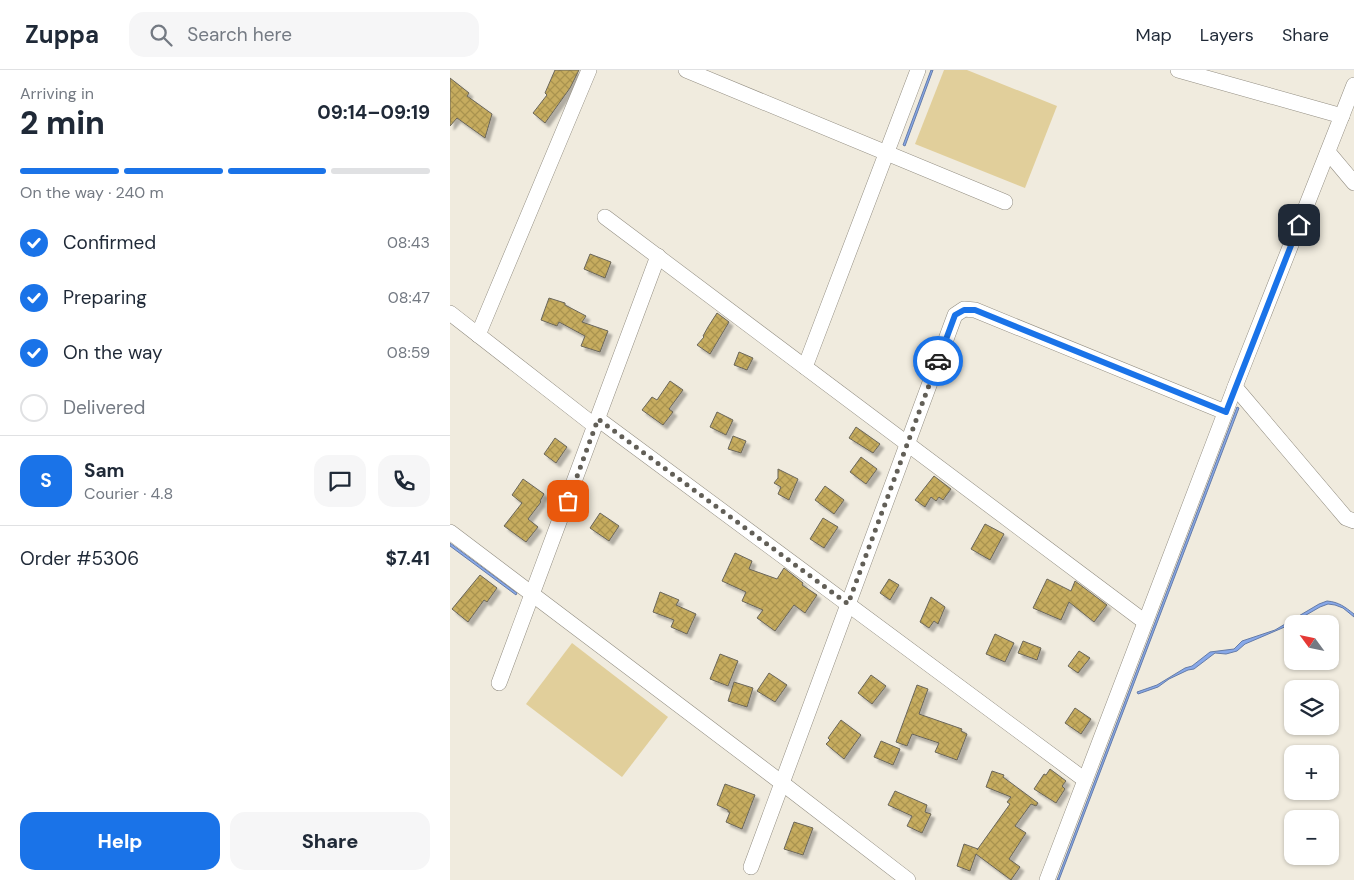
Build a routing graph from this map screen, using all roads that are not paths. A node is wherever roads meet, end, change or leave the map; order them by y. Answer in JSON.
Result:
{"nodes":[{"id":1,"x":589,"y":70,"type":"edge"},
{"id":2,"x":686,"y":70,"type":"edge"},
{"id":3,"x":918,"y":70,"type":"edge"},
{"id":4,"x":1178,"y":70,"type":"edge"},
{"id":5,"x":1354,"y":85,"type":"edge"},
{"id":6,"x":1342,"y":116,"type":"junction"},
{"id":7,"x":1328,"y":152,"type":"junction"},
{"id":8,"x":887,"y":153,"type":"junction"},
{"id":9,"x":1354,"y":183,"type":"edge"},
{"id":10,"x":1006,"y":202,"type":"dead end"},
{"id":11,"x":605,"y":217,"type":"dead end"},
{"id":12,"x":658,"y":256,"type":"junction"},
{"id":13,"x":450,"y":313,"type":"edge"},
{"id":14,"x":478,"y":335,"type":"junction"},
{"id":15,"x":805,"y":367,"type":"junction"},
{"id":16,"x":1235,"y":386,"type":"junction"},
{"id":17,"x":1226,"y":412,"type":"junction"},
{"id":18,"x":597,"y":422,"type":"junction"},
{"id":19,"x":907,"y":443,"type":"junction"},
{"id":20,"x":1350,"y":519,"type":"edge"},
{"id":21,"x":450,"y":532,"type":"edge"},
{"id":22,"x":533,"y":594,"type":"junction"},
{"id":23,"x":848,"y":604,"type":"junction"},
{"id":24,"x":1145,"y":622,"type":"junction"},
{"id":25,"x":499,"y":683,"type":"dead end"},
{"id":26,"x":1085,"y":780,"type":"junction"},
{"id":27,"x":782,"y":783,"type":"junction"},
{"id":28,"x":751,"y":867,"type":"dead end"},
{"id":29,"x":908,"y":880,"type":"edge"},
{"id":30,"x":1047,"y":880,"type":"edge"}],
"edges":[{"from":1,"to":14,"type":"street"},
{"from":2,"to":8,"type":"street"},
{"from":3,"to":8,"type":"street"},
{"from":4,"to":6,"type":"street"},
{"from":5,"to":6,"type":"street"},
{"from":6,"to":7,"type":"street"},
{"from":7,"to":9,"type":"street"},
{"from":7,"to":16,"type":"street"},
{"from":8,"to":10,"type":"street"},
{"from":8,"to":15,"type":"street"},
{"from":11,"to":12,"type":"street"},
{"from":12,"to":15,"type":"street"},
{"from":12,"to":18,"type":"street"},
{"from":13,"to":14,"type":"street"},
{"from":14,"to":18,"type":"street"},
{"from":15,"to":19,"type":"street"},
{"from":16,"to":17,"type":"street"},
{"from":16,"to":20,"type":"street"},
{"from":17,"to":19,"type":"street"},
{"from":17,"to":24,"type":"street"},
{"from":18,"to":22,"type":"street"},
{"from":18,"to":23,"type":"street"},
{"from":19,"to":23,"type":"street"},
{"from":19,"to":24,"type":"street"},
{"from":21,"to":22,"type":"street"},
{"from":22,"to":25,"type":"street"},
{"from":22,"to":27,"type":"street"},
{"from":23,"to":26,"type":"street"},
{"from":23,"to":27,"type":"street"},
{"from":24,"to":26,"type":"street"},
{"from":26,"to":30,"type":"street"},
{"from":27,"to":28,"type":"street"},
{"from":27,"to":29,"type":"street"}]}
